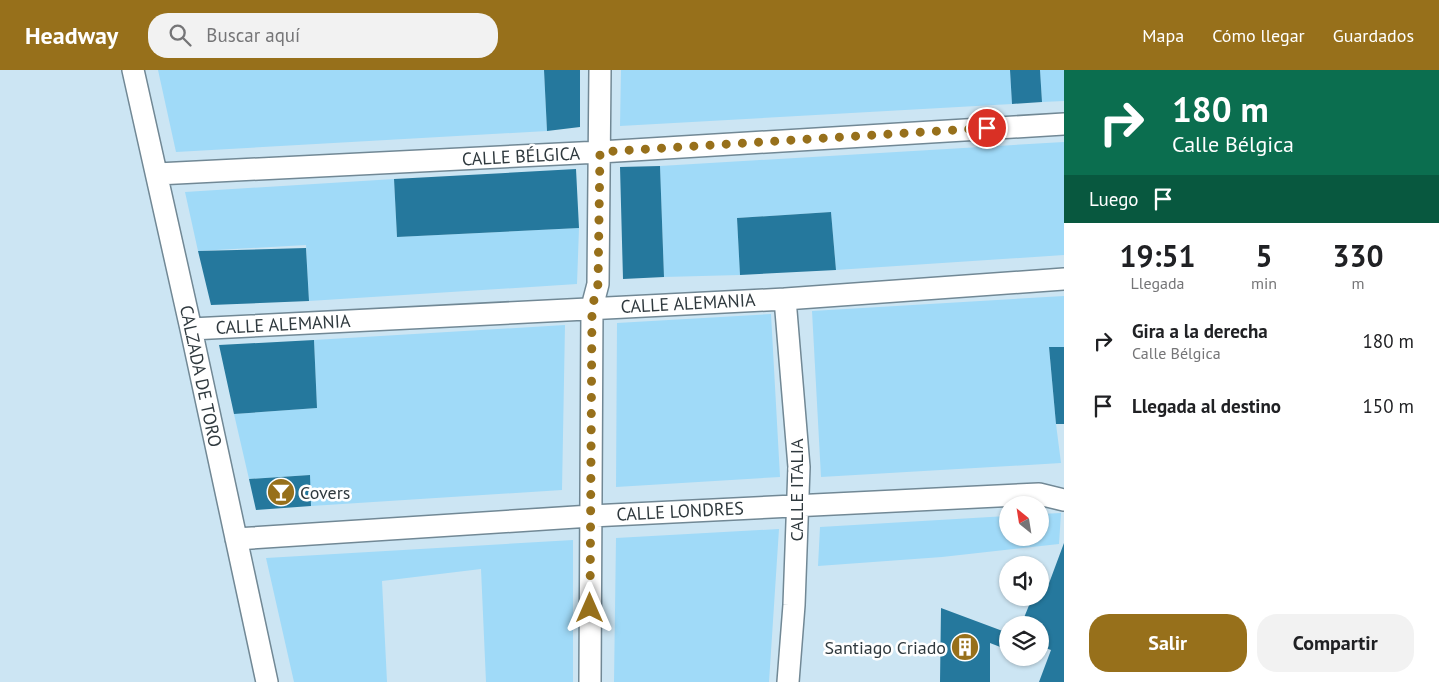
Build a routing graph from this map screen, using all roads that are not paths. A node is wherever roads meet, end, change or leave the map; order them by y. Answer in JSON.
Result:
{"nodes":[{"id":1,"x":133,"y":70,"type":"edge"},
{"id":2,"x":600,"y":70,"type":"edge"},
{"id":3,"x":1064,"y":124,"type":"edge"},
{"id":4,"x":600,"y":152,"type":"junction"},
{"id":5,"x":157,"y":174,"type":"junction"},
{"id":6,"x":1064,"y":279,"type":"edge"},
{"id":7,"x":785,"y":298,"type":"junction"},
{"id":8,"x":592,"y":308,"type":"junction"},
{"id":9,"x":191,"y":329,"type":"junction"},
{"id":10,"x":1064,"y":500,"type":"edge"},
{"id":11,"x":798,"y":505,"type":"junction"},
{"id":12,"x":591,"y":516,"type":"junction"},
{"id":13,"x":236,"y":539,"type":"junction"},
{"id":14,"x":267,"y":682,"type":"edge"},
{"id":15,"x":590,"y":682,"type":"edge"},
{"id":16,"x":788,"y":682,"type":"edge"}],
"edges":[{"from":1,"to":5,"type":"street","name":"CALZADA DE TORO"},
{"from":2,"to":4,"type":"street"},
{"from":3,"to":4,"type":"street","name":"CALLE BÉLGICA"},
{"from":4,"to":5,"type":"street","name":"CALLE BÉLGICA"},
{"from":4,"to":8,"type":"street"},
{"from":5,"to":9,"type":"street","name":"CALZADA DE TORO"},
{"from":6,"to":7,"type":"street","name":"CALLE ALEMANIA"},
{"from":7,"to":8,"type":"street","name":"CALLE ALEMANIA"},
{"from":7,"to":11,"type":"street","name":"CALLE ITALIA"},
{"from":8,"to":9,"type":"street","name":"CALLE ALEMANIA"},
{"from":8,"to":12,"type":"street"},
{"from":9,"to":13,"type":"street","name":"CALZADA DE TORO"},
{"from":10,"to":11,"type":"street","name":"CALLE LONDRES"},
{"from":11,"to":12,"type":"street","name":"CALLE LONDRES"},
{"from":11,"to":16,"type":"street","name":"CALLE ITALIA"},
{"from":12,"to":13,"type":"street","name":"CALLE LONDRES"},
{"from":12,"to":15,"type":"street"},
{"from":13,"to":14,"type":"street","name":"CALZADA DE TORO"}]}
